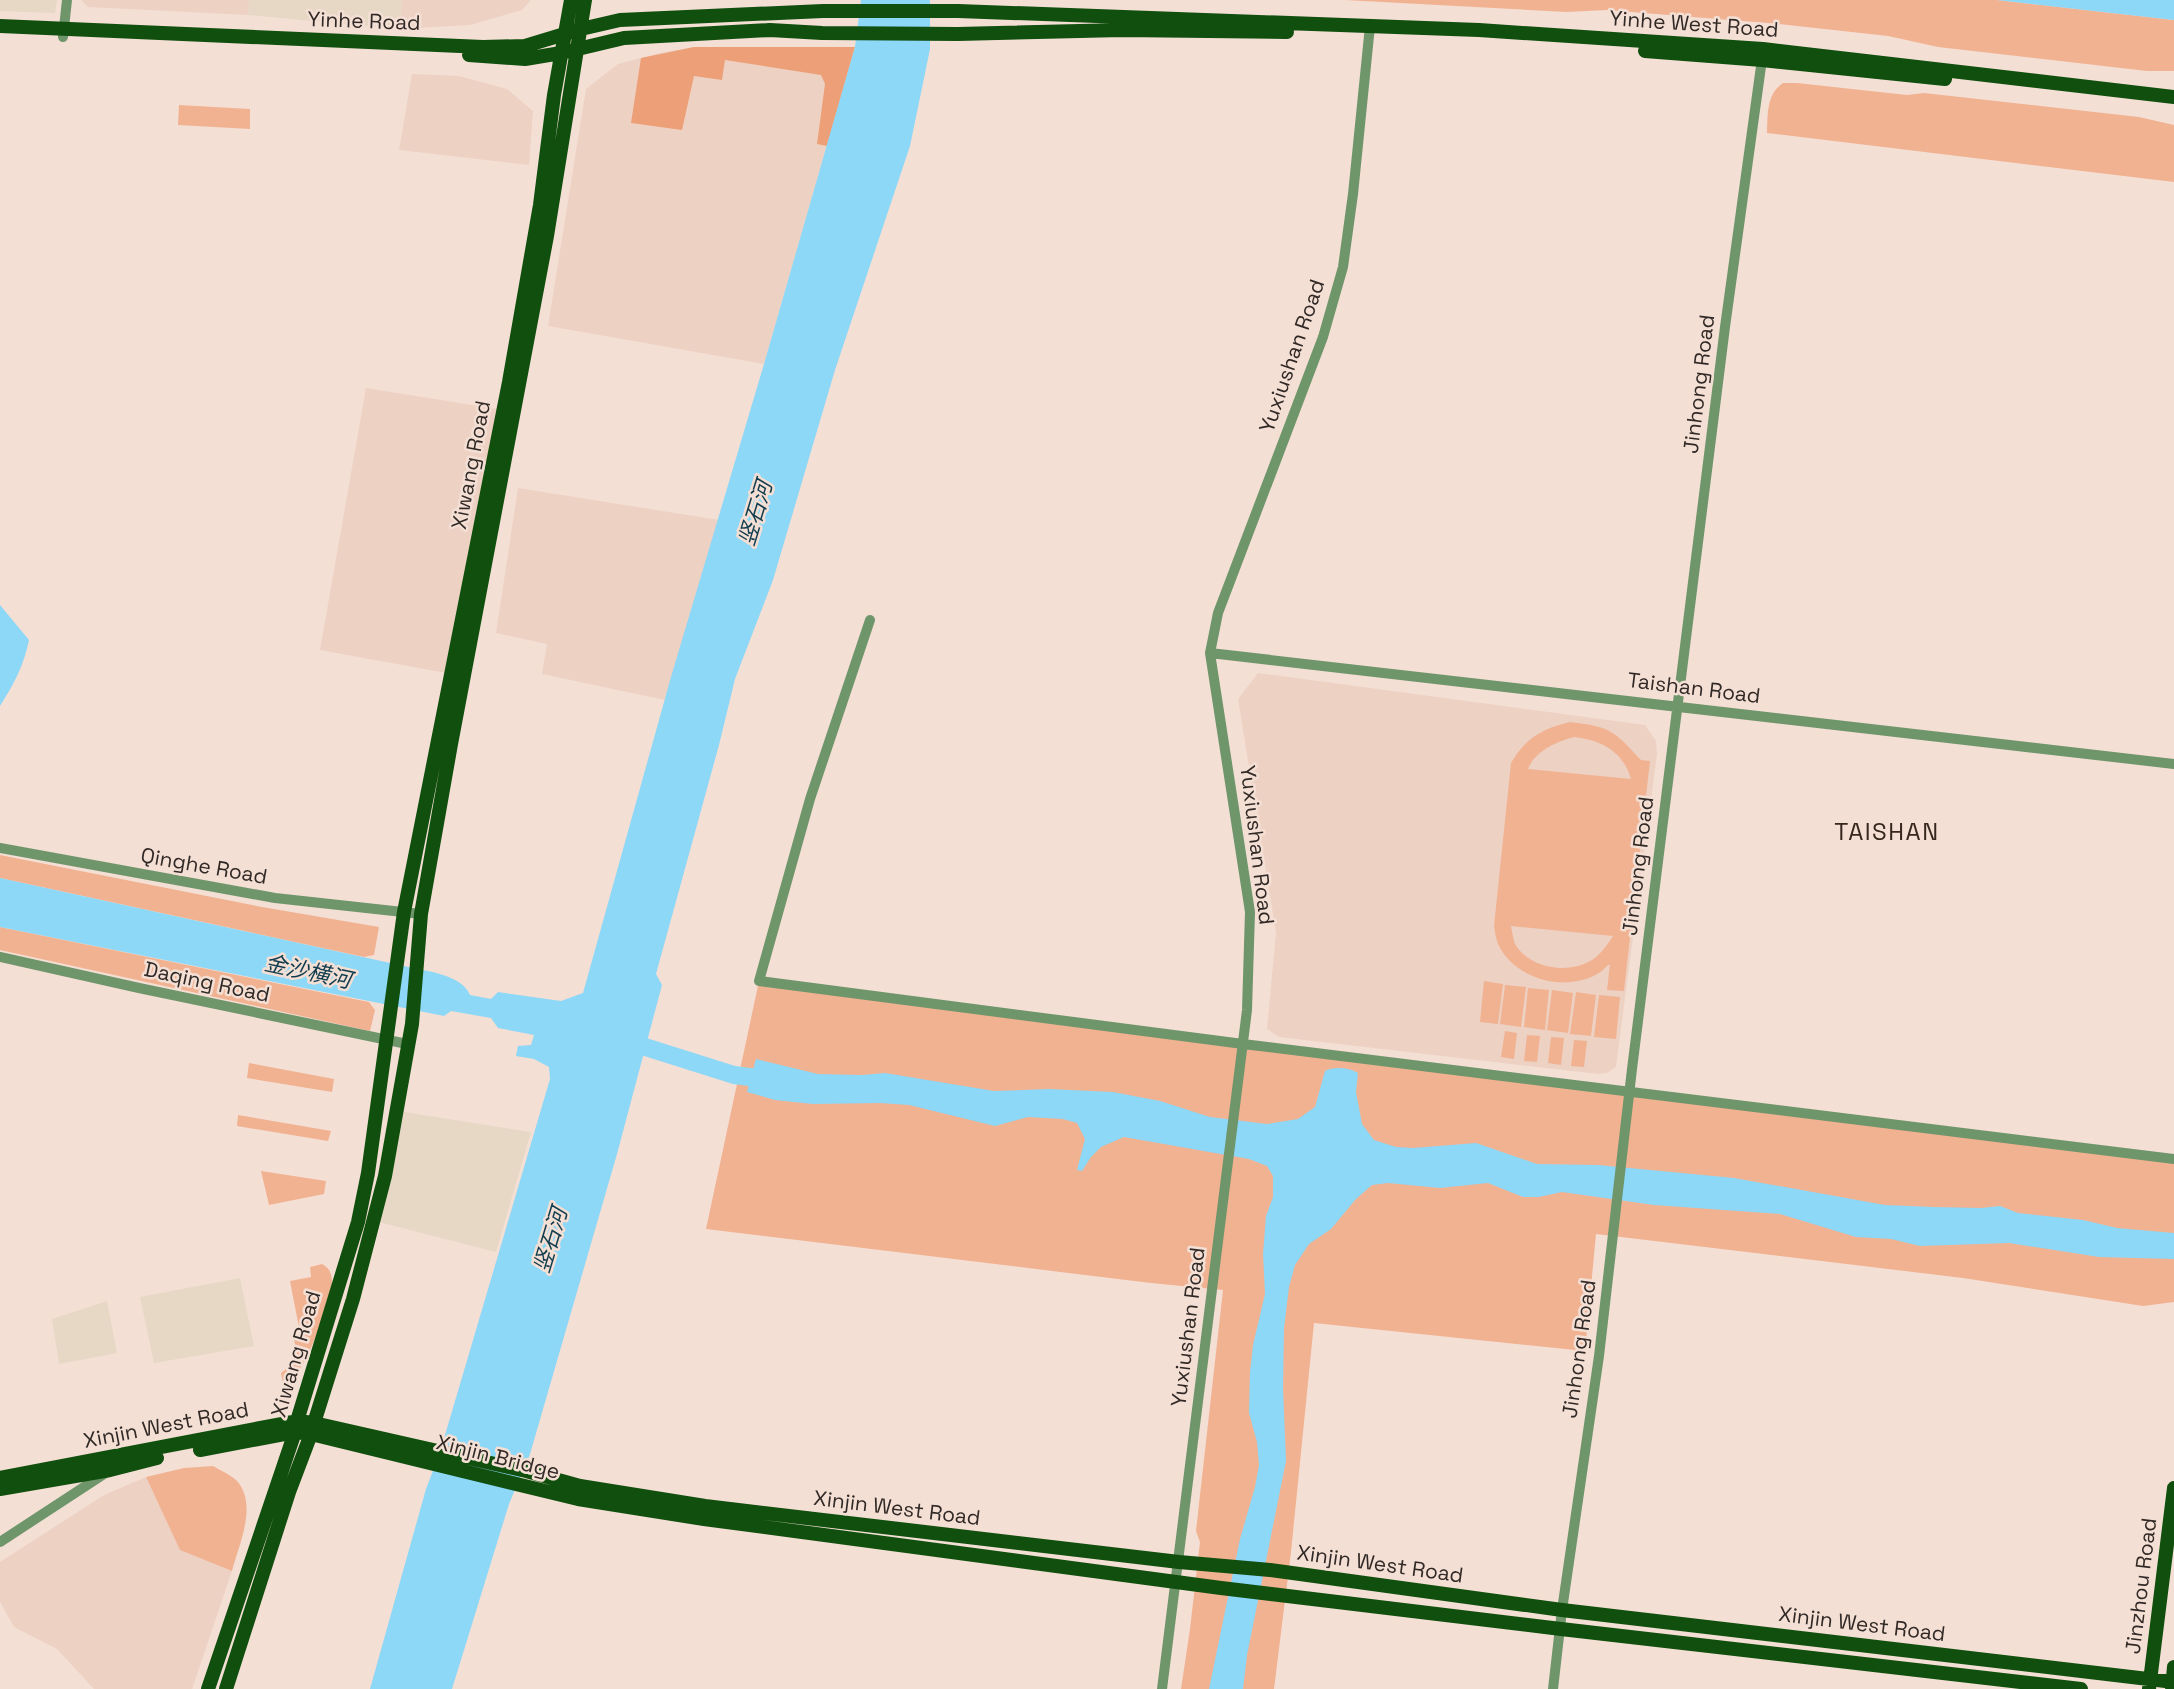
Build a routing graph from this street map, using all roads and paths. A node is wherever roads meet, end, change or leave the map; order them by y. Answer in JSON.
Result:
{"nodes":[{"id":1,"x":67,"y":0,"type":"edge"},
{"id":2,"x":571,"y":0,"type":"edge"},
{"id":3,"x":585,"y":0,"type":"edge"},
{"id":4,"x":0,"y":26,"type":"edge"},
{"id":5,"x":581,"y":29,"type":"junction"},
{"id":6,"x":1369,"y":30,"type":"junction"},
{"id":7,"x":63,"y":33,"type":"junction"},
{"id":8,"x":0,"y":34,"type":"edge"},
{"id":9,"x":564,"y":34,"type":"junction"},
{"id":10,"x":577,"y":49,"type":"junction"},
{"id":11,"x":561,"y":53,"type":"junction"},
{"id":12,"x":1763,"y":55,"type":"junction"},
{"id":13,"x":2174,"y":97,"type":"edge"},
{"id":14,"x":2174,"y":105,"type":"edge"},
{"id":15,"x":870,"y":620,"type":"dead end"},
{"id":16,"x":1210,"y":652,"type":"junction"},
{"id":17,"x":1678,"y":706,"type":"junction"},
{"id":18,"x":2174,"y":764,"type":"edge"},
{"id":19,"x":0,"y":848,"type":"edge"},
{"id":20,"x":404,"y":912,"type":"junction"},
{"id":21,"x":421,"y":914,"type":"junction"},
{"id":22,"x":0,"y":957,"type":"edge"},
{"id":23,"x":387,"y":1040,"type":"junction"},
{"id":24,"x":407,"y":1044,"type":"junction"},
{"id":25,"x":1243,"y":1044,"type":"junction"},
{"id":26,"x":1630,"y":1091,"type":"junction"},
{"id":27,"x":2174,"y":1159,"type":"edge"},
{"id":28,"x":296,"y":1426,"type":"junction"},
{"id":29,"x":313,"y":1428,"type":"junction"},
{"id":30,"x":150,"y":1450,"type":"junction"},
{"id":31,"x":409,"y":1451,"type":"joint"},
{"id":32,"x":110,"y":1470,"type":"junction"},
{"id":33,"x":0,"y":1478,"type":"edge"},
{"id":34,"x":2174,"y":1488,"type":"edge"},
{"id":35,"x":0,"y":1489,"type":"edge"},
{"id":36,"x":579,"y":1492,"type":"junction"},
{"id":37,"x":0,"y":1542,"type":"edge"},
{"id":38,"x":1179,"y":1562,"type":"junction"},
{"id":39,"x":1175,"y":1582,"type":"junction"},
{"id":40,"x":1562,"y":1610,"type":"junction"},
{"id":41,"x":1561,"y":1629,"type":"junction"},
{"id":42,"x":2174,"y":1667,"type":"edge"},
{"id":43,"x":2150,"y":1684,"type":"edge"},
{"id":44,"x":2173,"y":1684,"type":"edge"},
{"id":45,"x":208,"y":1689,"type":"edge"},
{"id":46,"x":226,"y":1689,"type":"edge"},
{"id":47,"x":1162,"y":1689,"type":"edge"},
{"id":48,"x":1553,"y":1689,"type":"edge"},
{"id":49,"x":2081,"y":1689,"type":"edge"}],
"edges":[{"from":1,"to":7,"type":"street"},
{"from":2,"to":9,"type":"main road","name":"Xiwang Road"},
{"from":3,"to":5,"type":"main road","name":"Xiwang Road"},
{"from":4,"to":7,"type":"main road","name":"Yinhe Road"},
{"from":5,"to":6,"type":"main road","name":"Yinhe West Road"},
{"from":5,"to":9,"type":"main road","name":"Yinhe Road"},
{"from":5,"to":10,"type":"main road","name":"Xiwang Road"},
{"from":6,"to":10,"type":"main road","name":"Yinhe West Road"},
{"from":6,"to":12,"type":"main road","name":"Yinhe West Road"},
{"from":6,"to":16,"type":"street","name":"Yuxiushan Road"},
{"from":7,"to":8,"type":"main road","name":"Yinhe Road"},
{"from":7,"to":9,"type":"main road","name":"Yinhe Road"},
{"from":7,"to":11,"type":"main road","name":"Yinhe Road"},
{"from":9,"to":11,"type":"main road","name":"Xiwang Road"},
{"from":10,"to":11,"type":"main road","name":"Yinhe Road"},
{"from":10,"to":21,"type":"main road","name":"Xiwang Road"},
{"from":11,"to":20,"type":"main road","name":"Xiwang Road"},
{"from":12,"to":13,"type":"main road","name":"Yinhe West Road"},
{"from":12,"to":14,"type":"main road","name":"Yinhe West Road"},
{"from":12,"to":17,"type":"street","name":"Jinhong Road"},
{"from":15,"to":25,"type":"street"},
{"from":16,"to":17,"type":"street","name":"Taishan Road"},
{"from":16,"to":25,"type":"street","name":"Yuxiushan Road"},
{"from":17,"to":18,"type":"street","name":"Taishan Road"},
{"from":17,"to":26,"type":"street","name":"Jinhong Road"},
{"from":19,"to":20,"type":"street","name":"Qinghe Road"},
{"from":20,"to":21,"type":"street","name":"Qinghe Road"},
{"from":20,"to":23,"type":"main road","name":"Xiwang Road"},
{"from":21,"to":24,"type":"main road","name":"Xiwang Road"},
{"from":22,"to":23,"type":"street","name":"Daqing Road"},
{"from":23,"to":24,"type":"street","name":"Daqing Road"},
{"from":23,"to":28,"type":"main road","name":"Xiwang Road"},
{"from":24,"to":29,"type":"main road","name":"Xiwang Road"},
{"from":25,"to":26,"type":"street"},
{"from":25,"to":38,"type":"street","name":"Yuxiushan Road"},
{"from":26,"to":27,"type":"street"},
{"from":26,"to":40,"type":"street","name":"Jinhong Road"},
{"from":28,"to":29,"type":"main road","name":"Xinjin West Road"},
{"from":28,"to":30,"type":"main road","name":"Xinjin West Road"},
{"from":28,"to":32,"type":"main road","name":"Xinjin West Road"},
{"from":28,"to":45,"type":"main road","name":"Xiwang Road"},
{"from":29,"to":31,"type":"main road","name":"Xinjin West Road"},
{"from":29,"to":46,"type":"main road","name":"Xiwang Road"},
{"from":30,"to":32,"type":"street"},
{"from":30,"to":33,"type":"main road","name":"Xinjin West Road"},
{"from":31,"to":36,"type":"main road","name":"Xinjin Bridge"},
{"from":32,"to":35,"type":"main road","name":"Xinjin West Road"},
{"from":32,"to":37,"type":"street"},
{"from":34,"to":43,"type":"main road","name":"Jinzhou Road"},
{"from":36,"to":38,"type":"main road","name":"Xinjin West Road"},
{"from":36,"to":39,"type":"main road","name":"Xinjin West Road"},
{"from":38,"to":39,"type":"street","name":"Yuxiushan Road"},
{"from":38,"to":40,"type":"main road","name":"Xinjin West Road"},
{"from":39,"to":41,"type":"main road","name":"Xinjin West Road"},
{"from":39,"to":47,"type":"street","name":"Yuxiushan Road"},
{"from":40,"to":41,"type":"street","name":"Jinhong Road"},
{"from":40,"to":43,"type":"main road","name":"Xinjin West Road"},
{"from":41,"to":48,"type":"street","name":"Jinhong Road"},
{"from":41,"to":49,"type":"main road","name":"Xinjin West Road"},
{"from":42,"to":44,"type":"main road","name":"Jinzhou Road"},
{"from":43,"to":44,"type":"main road","name":"Xinjin West Road"}]}
